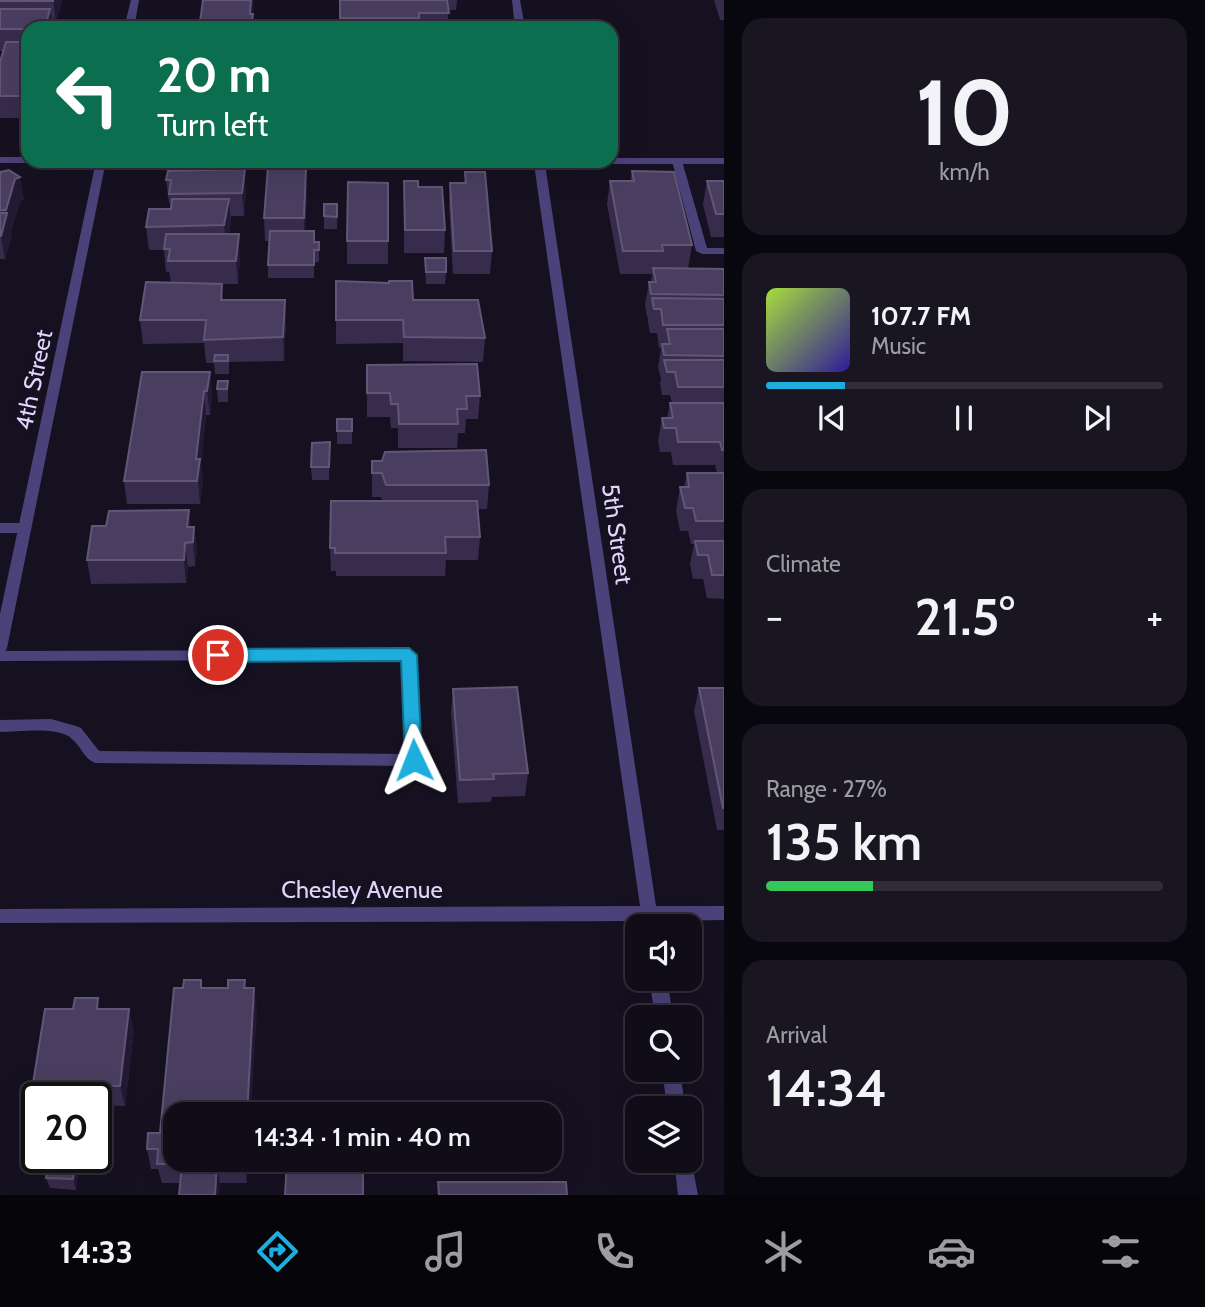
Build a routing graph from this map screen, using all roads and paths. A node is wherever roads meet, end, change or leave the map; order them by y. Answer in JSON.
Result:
{"nodes":[{"id":1,"x":135,"y":0,"type":"edge"},
{"id":2,"x":516,"y":0,"type":"edge"},
{"id":3,"x":130,"y":21,"type":"edge"},
{"id":4,"x":519,"y":21,"type":"edge"},
{"id":5,"x":0,"y":160,"type":"edge"},
{"id":6,"x":21,"y":160,"type":"edge"},
{"id":7,"x":618,"y":161,"type":"edge"},
{"id":8,"x":677,"y":161,"type":"junction"},
{"id":9,"x":724,"y":161,"type":"edge"},
{"id":10,"x":100,"y":168,"type":"edge"},
{"id":11,"x":540,"y":168,"type":"edge"},
{"id":12,"x":724,"y":251,"type":"edge"},
{"id":13,"x":0,"y":528,"type":"edge"},
{"id":14,"x":25,"y":528,"type":"junction"},
{"id":15,"x":0,"y":648,"type":"edge"},
{"id":16,"x":0,"y":656,"type":"edge"},
{"id":17,"x":0,"y":726,"type":"edge"},
{"id":18,"x":649,"y":914,"type":"edge"},
{"id":19,"x":724,"y":914,"type":"edge"},
{"id":20,"x":0,"y":916,"type":"edge"},
{"id":21,"x":702,"y":916,"type":"edge"},
{"id":22,"x":625,"y":920,"type":"edge"},
{"id":23,"x":685,"y":1173,"type":"edge"},
{"id":24,"x":688,"y":1195,"type":"edge"}],
"edges":[{"from":1,"to":3,"type":"street"},
{"from":2,"to":4,"type":"street"},
{"from":5,"to":6,"type":"street"},
{"from":7,"to":8,"type":"street"},
{"from":8,"to":9,"type":"street"},
{"from":8,"to":12,"type":"street"},
{"from":10,"to":14,"type":"street","name":"4th Street"},
{"from":11,"to":18,"type":"street","name":"5th Street"},
{"from":13,"to":14,"type":"street"},
{"from":14,"to":15,"type":"street","name":"4th Street"},
{"from":16,"to":17,"type":"street"},
{"from":19,"to":21,"type":"street","name":"Chesley Avenue"},
{"from":20,"to":22,"type":"street","name":"Chesley Avenue"},
{"from":23,"to":24,"type":"street"}]}
